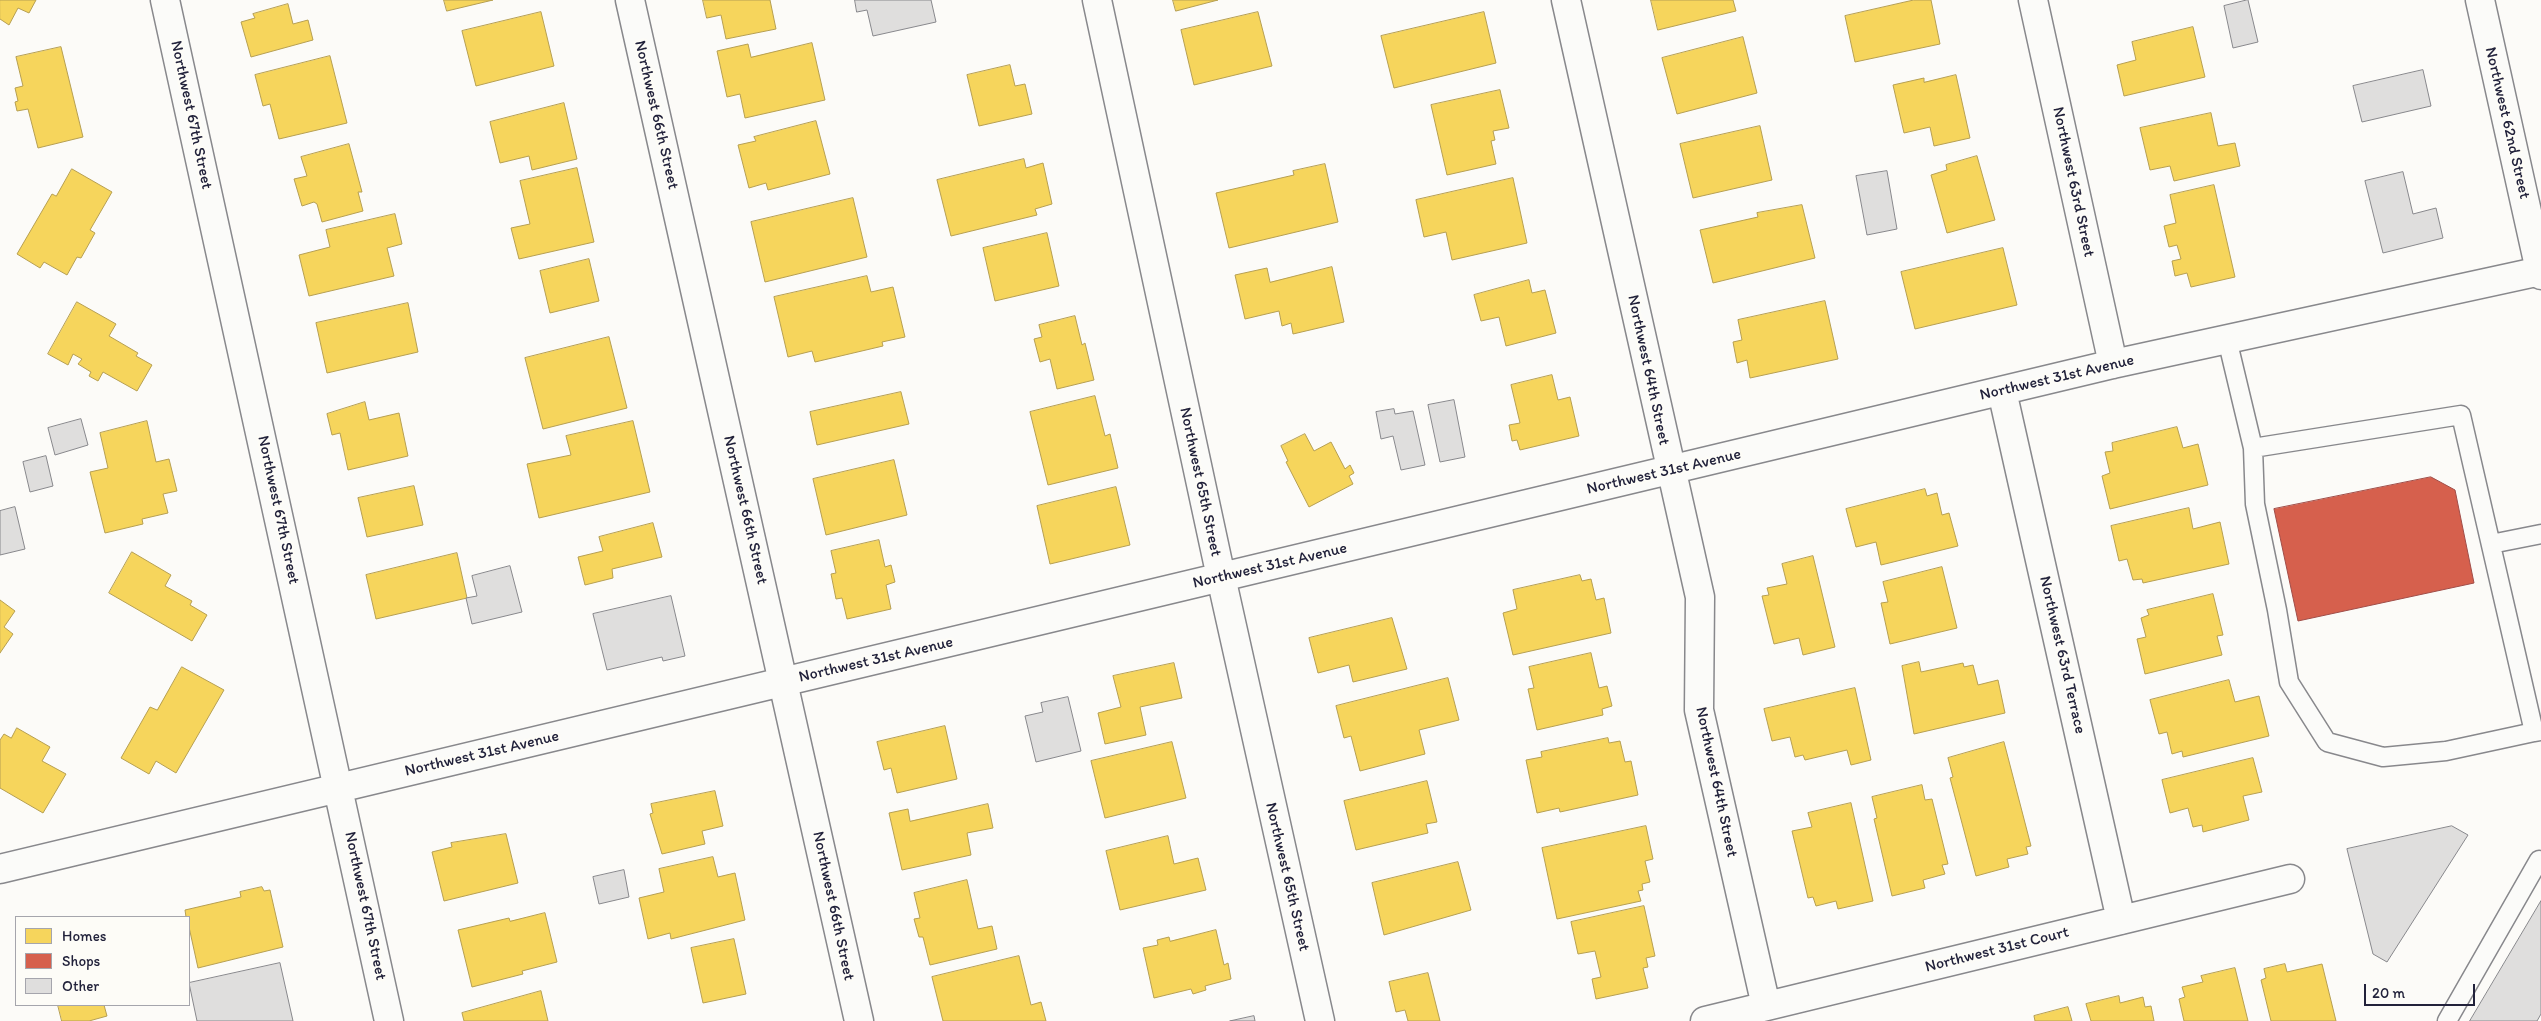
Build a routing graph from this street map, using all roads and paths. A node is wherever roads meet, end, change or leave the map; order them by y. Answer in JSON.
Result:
{"nodes":[{"id":1,"x":165,"y":0,"type":"edge"},
{"id":2,"x":630,"y":0,"type":"edge"},
{"id":3,"x":1097,"y":0,"type":"edge"},
{"id":4,"x":1566,"y":0,"type":"edge"},
{"id":5,"x":2034,"y":0,"type":"edge"},
{"id":6,"x":2480,"y":0,"type":"edge"},
{"id":7,"x":2541,"y":272,"type":"edge"},
{"id":8,"x":2227,"y":339,"type":"junction"},
{"id":9,"x":2113,"y":364,"type":"junction"},
{"id":10,"x":2002,"y":391,"type":"junction"},
{"id":11,"x":2254,"y":448,"type":"junction"},
{"id":12,"x":1670,"y":470,"type":"junction"},
{"id":13,"x":2541,"y":534,"type":"edge"},
{"id":14,"x":2491,"y":544,"type":"junction"},
{"id":15,"x":1221,"y":577,"type":"junction"},
{"id":16,"x":784,"y":682,"type":"junction"},
{"id":17,"x":2537,"y":732,"type":"edge"},
{"id":18,"x":339,"y":788,"type":"junction"},
{"id":19,"x":2541,"y":861,"type":"edge"},
{"id":20,"x":0,"y":869,"type":"edge"},
{"id":21,"x":2290,"y":879,"type":"dead end"},
{"id":22,"x":2121,"y":920,"type":"junction"},
{"id":23,"x":1766,"y":1006,"type":"junction"},
{"id":24,"x":389,"y":1021,"type":"edge"},
{"id":25,"x":859,"y":1021,"type":"edge"},
{"id":26,"x":1320,"y":1021,"type":"edge"},
{"id":27,"x":1705,"y":1021,"type":"edge"},
{"id":28,"x":2447,"y":1021,"type":"edge"}],
"edges":[{"from":1,"to":18,"type":"street","name":"Northwest 67th Street"},
{"from":2,"to":16,"type":"street","name":"Northwest 66th Street"},
{"from":3,"to":15,"type":"street","name":"Northwest 65th Street"},
{"from":4,"to":12,"type":"street","name":"Northwest 64th Street"},
{"from":5,"to":9,"type":"street","name":"Northwest 63rd Street"},
{"from":6,"to":7,"type":"street","name":"Northwest 62nd Street"},
{"from":7,"to":8,"type":"street","name":"Northwest 31st Avenue"},
{"from":8,"to":9,"type":"street","name":"Northwest 31st Avenue"},
{"from":8,"to":11,"type":"lane"},
{"from":9,"to":10,"type":"street","name":"Northwest 31st Avenue"},
{"from":10,"to":12,"type":"street","name":"Northwest 31st Avenue"},
{"from":10,"to":22,"type":"street","name":"Northwest 63rd Terrace"},
{"from":11,"to":14,"type":"lane"},
{"from":11,"to":17,"type":"lane"},
{"from":12,"to":15,"type":"street","name":"Northwest 31st Avenue"},
{"from":12,"to":23,"type":"street","name":"Northwest 64th Street"},
{"from":13,"to":14,"type":"lane"},
{"from":14,"to":17,"type":"lane"},
{"from":15,"to":16,"type":"street","name":"Northwest 31st Avenue"},
{"from":15,"to":26,"type":"street","name":"Northwest 65th Street"},
{"from":16,"to":18,"type":"street","name":"Northwest 31st Avenue"},
{"from":16,"to":25,"type":"street","name":"Northwest 66th Street"},
{"from":18,"to":20,"type":"street","name":"Northwest 31st Avenue"},
{"from":18,"to":24,"type":"street","name":"Northwest 67th Street"},
{"from":19,"to":28,"type":"lane"},
{"from":21,"to":22,"type":"street","name":"Northwest 31st Court"},
{"from":22,"to":23,"type":"street","name":"Northwest 31st Court"},
{"from":23,"to":27,"type":"street","name":"Northwest 31st Court"}]}
